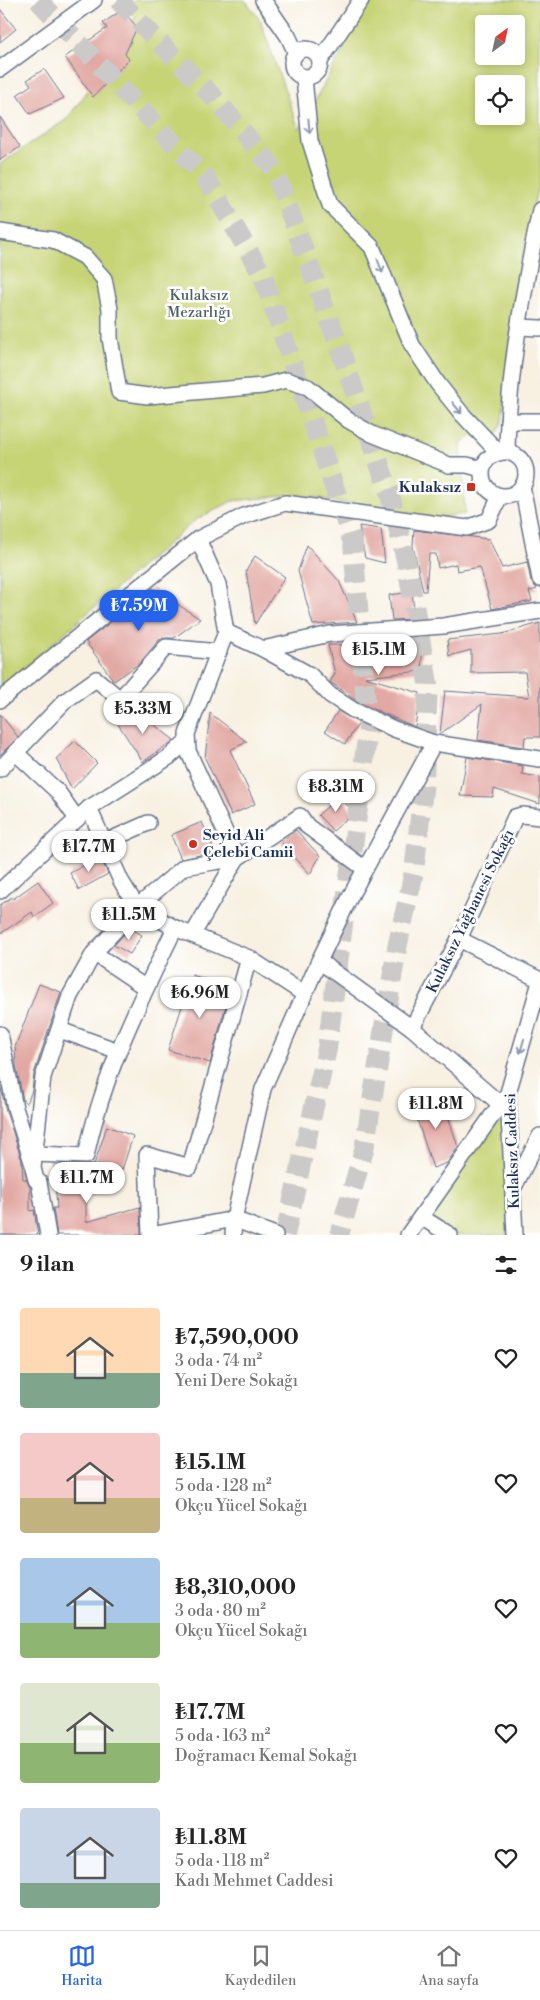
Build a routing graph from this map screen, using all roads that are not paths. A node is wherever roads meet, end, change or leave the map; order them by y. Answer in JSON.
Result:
{"nodes":[{"id":1,"x":94,"y":0,"type":"edge"},
{"id":2,"x":263,"y":0,"type":"edge"},
{"id":3,"x":361,"y":0,"type":"edge"},
{"id":4,"x":296,"y":52,"type":"junction"},
{"id":5,"x":320,"y":61,"type":"junction"},
{"id":6,"x":0,"y":69,"type":"edge"},
{"id":7,"x":304,"y":78,"type":"junction"},
{"id":8,"x":539,"y":215,"type":"edge"},
{"id":9,"x":0,"y":232,"type":"edge"},
{"id":10,"x":519,"y":327,"type":"junction"},
{"id":11,"x":540,"y":328,"type":"edge"},
{"id":12,"x":508,"y":421,"type":"junction"},
{"id":13,"x":540,"y":421,"type":"edge"},
{"id":14,"x":503,"y":452,"type":"junction"},
{"id":15,"x":482,"y":469,"type":"junction"},
{"id":16,"x":522,"y":486,"type":"junction"},
{"id":17,"x":500,"y":496,"type":"junction"},
{"id":18,"x":533,"y":501,"type":"edge"},
{"id":19,"x":198,"y":539,"type":"junction"},
{"id":20,"x":540,"y":579,"type":"edge"},
{"id":21,"x":540,"y":611,"type":"edge"},
{"id":22,"x":226,"y":632,"type":"junction"},
{"id":23,"x":263,"y":649,"type":"junction"},
{"id":24,"x":219,"y":652,"type":"junction"},
{"id":25,"x":0,"y":700,"type":"edge"},
{"id":26,"x":187,"y":741,"type":"junction"},
{"id":27,"x":434,"y":743,"type":"junction"},
{"id":28,"x":16,"y":753,"type":"junction"},
{"id":29,"x":540,"y":759,"type":"edge"},
{"id":30,"x":0,"y":769,"type":"edge"},
{"id":31,"x":89,"y":808,"type":"junction"},
{"id":32,"x":540,"y":817,"type":"edge"},
{"id":33,"x":77,"y":819,"type":"junction"},
{"id":34,"x":148,"y":823,"type":"dead end"},
{"id":35,"x":104,"y":843,"type":"junction"},
{"id":36,"x":238,"y":858,"type":"junction"},
{"id":37,"x":365,"y":869,"type":"junction"},
{"id":38,"x":1,"y":888,"type":"edge"},
{"id":39,"x":137,"y":907,"type":"junction"},
{"id":40,"x":175,"y":928,"type":"junction"},
{"id":41,"x":193,"y":934,"type":"junction"},
{"id":42,"x":459,"y":939,"type":"junction"},
{"id":43,"x":94,"y":953,"type":"junction"},
{"id":44,"x":249,"y":958,"type":"junction"},
{"id":45,"x":319,"y":961,"type":"junction"},
{"id":46,"x":540,"y":981,"type":"edge"},
{"id":47,"x":146,"y":988,"type":"junction"},
{"id":48,"x":304,"y":994,"type":"junction"},
{"id":49,"x":412,"y":1028,"type":"junction"},
{"id":50,"x":60,"y":1030,"type":"junction"},
{"id":51,"x":0,"y":1034,"type":"edge"},
{"id":52,"x":118,"y":1051,"type":"junction"},
{"id":53,"x":504,"y":1098,"type":"junction"},
{"id":54,"x":7,"y":1109,"type":"edge"},
{"id":55,"x":540,"y":1136,"type":"edge"},
{"id":56,"x":34,"y":1161,"type":"junction"},
{"id":57,"x":513,"y":1188,"type":"junction"},
{"id":58,"x":421,"y":1218,"type":"junction"},
{"id":59,"x":234,"y":1219,"type":"junction"},
{"id":60,"x":48,"y":1235,"type":"edge"},
{"id":61,"x":151,"y":1235,"type":"edge"},
{"id":62,"x":233,"y":1235,"type":"edge"},
{"id":63,"x":275,"y":1235,"type":"edge"},
{"id":64,"x":408,"y":1235,"type":"edge"},
{"id":65,"x":450,"y":1235,"type":"edge"},
{"id":66,"x":515,"y":1235,"type":"edge"}],
"edges":[{"from":1,"to":6,"type":"street"},
{"from":2,"to":4,"type":"street"},
{"from":3,"to":5,"type":"street"},
{"from":4,"to":5,"type":"street"},
{"from":4,"to":7,"type":"street"},
{"from":5,"to":7,"type":"street"},
{"from":7,"to":14,"type":"street","one_way":true},
{"from":8,"to":10,"type":"street"},
{"from":9,"to":15,"type":"street"},
{"from":10,"to":11,"type":"street"},
{"from":10,"to":12,"type":"street"},
{"from":12,"to":13,"type":"street"},
{"from":12,"to":14,"type":"street"},
{"from":14,"to":15,"type":"street"},
{"from":14,"to":16,"type":"street"},
{"from":15,"to":17,"type":"street"},
{"from":16,"to":17,"type":"street"},
{"from":16,"to":18,"type":"street"},
{"from":17,"to":19,"type":"street"},
{"from":18,"to":20,"type":"street"},
{"from":19,"to":22,"type":"street"},
{"from":19,"to":25,"type":"street"},
{"from":21,"to":23,"type":"street"},
{"from":22,"to":23,"type":"street"},
{"from":22,"to":24,"type":"street"},
{"from":23,"to":27,"type":"street"},
{"from":24,"to":26,"type":"street"},
{"from":24,"to":28,"type":"street"},
{"from":26,"to":31,"type":"street"},
{"from":26,"to":36,"type":"street"},
{"from":27,"to":29,"type":"street"},
{"from":27,"to":37,"type":"street"},
{"from":28,"to":30,"type":"street"},
{"from":28,"to":33,"type":"street"},
{"from":31,"to":33,"type":"street"},
{"from":31,"to":35,"type":"street"},
{"from":32,"to":42,"type":"street","name":"Kulaksız Yağhanesi Sokağı"},
{"from":33,"to":38,"type":"street"},
{"from":34,"to":35,"type":"street"},
{"from":35,"to":39,"type":"street"},
{"from":36,"to":37,"type":"street"},
{"from":36,"to":39,"type":"street"},
{"from":36,"to":41,"type":"street"},
{"from":37,"to":45,"type":"street"},
{"from":39,"to":40,"type":"street"},
{"from":39,"to":43,"type":"street"},
{"from":40,"to":41,"type":"street"},
{"from":40,"to":47,"type":"street"},
{"from":41,"to":44,"type":"street"},
{"from":42,"to":46,"type":"street"},
{"from":42,"to":49,"type":"street","name":"Kulaksız Yağhanesi Sokağı"},
{"from":43,"to":47,"type":"street"},
{"from":43,"to":50,"type":"street"},
{"from":44,"to":48,"type":"street"},
{"from":44,"to":61,"type":"street"},
{"from":45,"to":48,"type":"street"},
{"from":45,"to":49,"type":"street"},
{"from":46,"to":53,"type":"street","name":"Kulaksız Caddesi","one_way":true},
{"from":47,"to":52,"type":"street"},
{"from":48,"to":59,"type":"street"},
{"from":49,"to":53,"type":"street"},
{"from":50,"to":52,"type":"street"},
{"from":50,"to":56,"type":"street"},
{"from":51,"to":54,"type":"street"},
{"from":52,"to":56,"type":"street"},
{"from":53,"to":57,"type":"street","name":"Kulaksız Caddesi"},
{"from":53,"to":58,"type":"street"},
{"from":54,"to":56,"type":"street"},
{"from":55,"to":57,"type":"street"},
{"from":56,"to":60,"type":"street"},
{"from":57,"to":66,"type":"street","name":"Kulaksız Caddesi"},
{"from":58,"to":64,"type":"street"},
{"from":58,"to":65,"type":"street"},
{"from":59,"to":61,"type":"street"},
{"from":59,"to":62,"type":"street"},
{"from":59,"to":63,"type":"street"}]}
